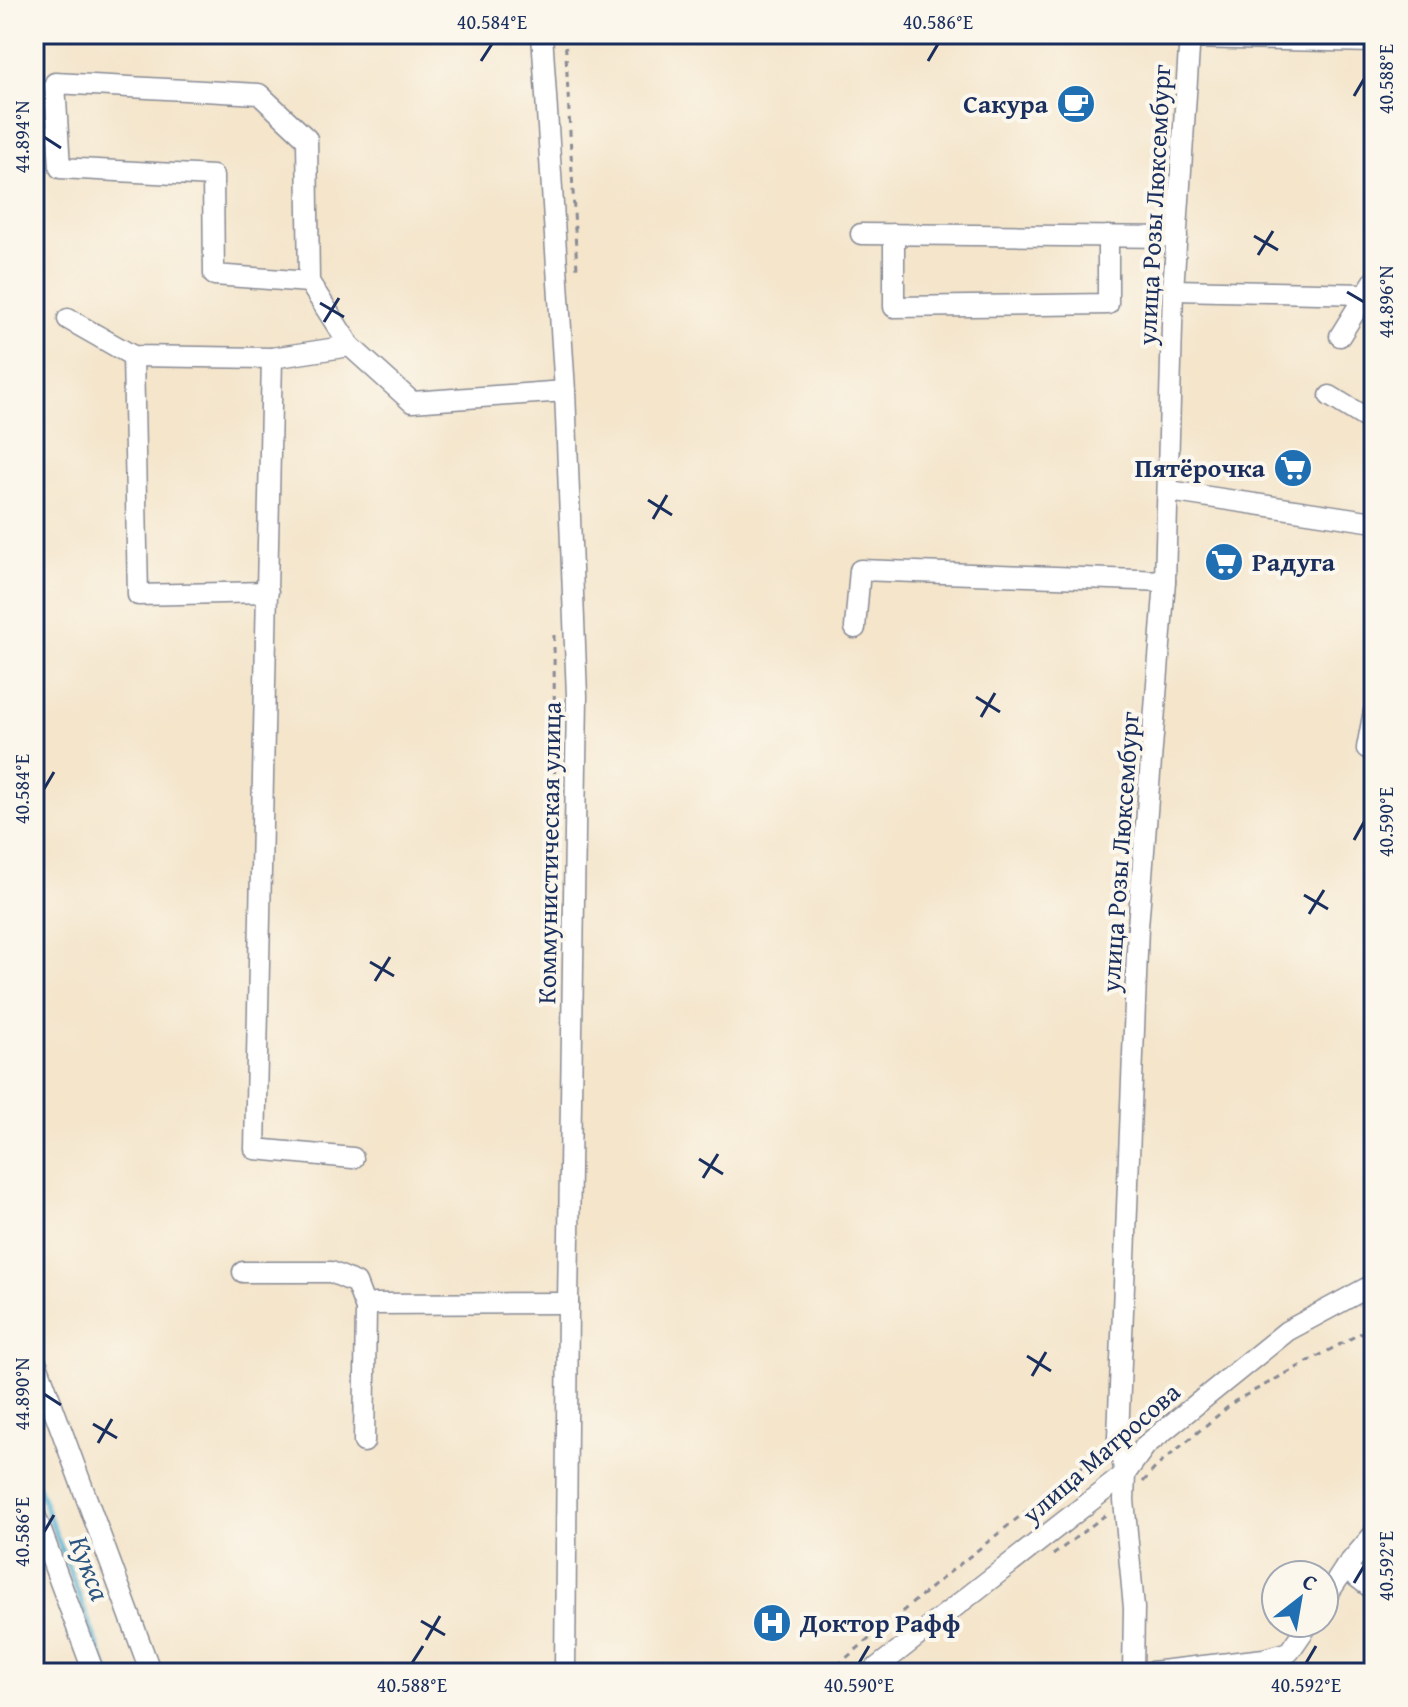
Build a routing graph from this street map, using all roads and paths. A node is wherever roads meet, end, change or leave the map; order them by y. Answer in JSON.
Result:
{"nodes":[{"id":1,"x":542,"y":34,"type":"edge"},
{"id":2,"x":1190,"y":36,"type":"edge"},
{"id":3,"x":1374,"y":42,"type":"edge"},
{"id":4,"x":861,"y":234,"type":"dead end"},
{"id":5,"x":894,"y":234,"type":"junction"},
{"id":6,"x":1108,"y":236,"type":"junction"},
{"id":7,"x":1177,"y":237,"type":"junction"},
{"id":8,"x":309,"y":282,"type":"junction"},
{"id":9,"x":1370,"y":288,"type":"edge"},
{"id":10,"x":1173,"y":290,"type":"junction"},
{"id":11,"x":68,"y":319,"type":"dead end"},
{"id":12,"x":1340,"y":336,"type":"dead end"},
{"id":13,"x":350,"y":346,"type":"junction"},
{"id":14,"x":133,"y":356,"type":"junction"},
{"id":15,"x":272,"y":358,"type":"junction"},
{"id":16,"x":565,"y":391,"type":"junction"},
{"id":17,"x":1330,"y":396,"type":"dead end"},
{"id":18,"x":1373,"y":421,"type":"edge"},
{"id":19,"x":1169,"y":491,"type":"junction"},
{"id":20,"x":1374,"y":522,"type":"edge"},
{"id":21,"x":1165,"y":581,"type":"junction"},
{"id":22,"x":268,"y":592,"type":"junction"},
{"id":23,"x":855,"y":628,"type":"dead end"},
{"id":24,"x":1374,"y":711,"type":"edge"},
{"id":25,"x":1374,"y":752,"type":"edge"},
{"id":26,"x":353,"y":1158,"type":"dead end"},
{"id":27,"x":243,"y":1272,"type":"dead end"},
{"id":28,"x":1374,"y":1284,"type":"edge"},
{"id":29,"x":568,"y":1303,"type":"junction"},
{"id":30,"x":366,"y":1309,"type":"junction"},
{"id":31,"x":34,"y":1356,"type":"edge"},
{"id":32,"x":1118,"y":1438,"type":"junction"},
{"id":33,"x":364,"y":1442,"type":"dead end"},
{"id":34,"x":1146,"y":1445,"type":"junction"},
{"id":35,"x":1156,"y":1467,"type":"dead end"},
{"id":36,"x":1125,"y":1474,"type":"junction"},
{"id":37,"x":34,"y":1512,"type":"edge"},
{"id":38,"x":1374,"y":1534,"type":"edge"},
{"id":39,"x":1345,"y":1568,"type":"junction"},
{"id":40,"x":1340,"y":1576,"type":"edge"},
{"id":41,"x":1374,"y":1590,"type":"edge"},
{"id":42,"x":1298,"y":1639,"type":"edge"},
{"id":43,"x":94,"y":1673,"type":"edge"},
{"id":44,"x":151,"y":1673,"type":"edge"},
{"id":45,"x":565,"y":1673,"type":"edge"},
{"id":46,"x":828,"y":1673,"type":"edge"},
{"id":47,"x":870,"y":1673,"type":"edge"},
{"id":48,"x":1133,"y":1673,"type":"edge"},
{"id":49,"x":1143,"y":1673,"type":"edge"}],
"edges":[{"from":1,"to":16,"type":"street","name":"Коммунистическая улица"},
{"from":2,"to":3,"type":"street"},
{"from":2,"to":7,"type":"street","name":"улица Розы Люксембург"},
{"from":4,"to":5,"type":"street"},
{"from":5,"to":6,"type":"street"},
{"from":5,"to":6,"type":"street"},
{"from":6,"to":7,"type":"street"},
{"from":7,"to":10,"type":"street","name":"улица Розы Люксембург"},
{"from":8,"to":8,"type":"street"},
{"from":8,"to":13,"type":"street"},
{"from":9,"to":10,"type":"street"},
{"from":9,"to":12,"type":"street"},
{"from":10,"to":19,"type":"street","name":"улица Розы Люксембург"},
{"from":11,"to":14,"type":"street"},
{"from":13,"to":15,"type":"street"},
{"from":13,"to":16,"type":"street"},
{"from":14,"to":15,"type":"street"},
{"from":14,"to":22,"type":"street"},
{"from":15,"to":22,"type":"street"},
{"from":16,"to":29,"type":"street","name":"Коммунистическая улица"},
{"from":17,"to":18,"type":"street"},
{"from":19,"to":20,"type":"street"},
{"from":19,"to":21,"type":"street","name":"улица Розы Люксембург"},
{"from":21,"to":23,"type":"street"},
{"from":21,"to":32,"type":"street","name":"улица Розы Люксембург"},
{"from":22,"to":26,"type":"street"},
{"from":24,"to":25,"type":"street"},
{"from":27,"to":30,"type":"street"},
{"from":28,"to":34,"type":"street","name":"улица Матросова"},
{"from":29,"to":30,"type":"street"},
{"from":29,"to":45,"type":"street","name":"Коммунистическая улица"},
{"from":30,"to":33,"type":"street"},
{"from":31,"to":44,"type":"street"},
{"from":32,"to":36,"type":"street","name":"улица Розы Люксембург"},
{"from":32,"to":46,"type":"path"},
{"from":34,"to":35,"type":"path"},
{"from":34,"to":36,"type":"street","name":"улица Матросова"},
{"from":36,"to":47,"type":"street","name":"улица Матросова"},
{"from":36,"to":48,"type":"street","name":"улица Розы Люксембург"},
{"from":37,"to":43,"type":"street"},
{"from":38,"to":39,"type":"street"},
{"from":39,"to":40,"type":"street"},
{"from":39,"to":41,"type":"street"},
{"from":42,"to":49,"type":"street"}]}
